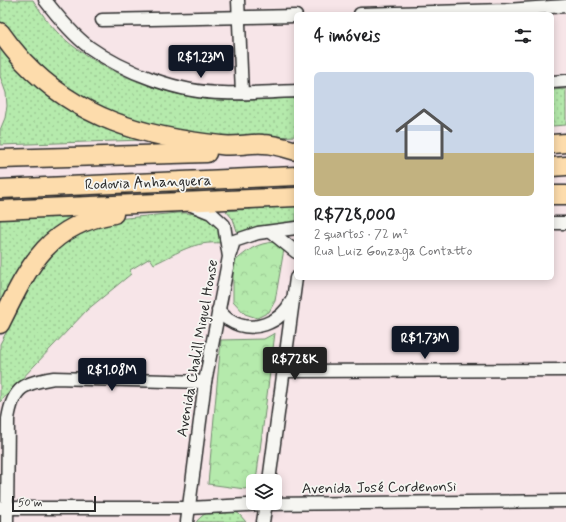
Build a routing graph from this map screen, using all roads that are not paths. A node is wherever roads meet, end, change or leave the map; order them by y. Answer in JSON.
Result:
{"nodes":[{"id":1,"x":45,"y":0,"type":"edge"},
{"id":2,"x":238,"y":0,"type":"edge"},
{"id":3,"x":566,"y":6,"type":"edge"},
{"id":4,"x":506,"y":8,"type":"edge"},
{"id":5,"x":409,"y":12,"type":"edge"},
{"id":6,"x":294,"y":16,"type":"edge"},
{"id":7,"x":239,"y":17,"type":"junction"},
{"id":8,"x":102,"y":20,"type":"dead end"},
{"id":9,"x":0,"y":32,"type":"edge"},
{"id":10,"x":566,"y":81,"type":"edge"},
{"id":11,"x":554,"y":82,"type":"edge"},
{"id":12,"x":294,"y":91,"type":"edge"},
{"id":13,"x":242,"y":93,"type":"junction"},
{"id":14,"x":566,"y":143,"type":"edge"},
{"id":15,"x":554,"y":144,"type":"edge"},
{"id":16,"x":294,"y":151,"type":"edge"},
{"id":17,"x":294,"y":151,"type":"edge"},
{"id":18,"x":0,"y":159,"type":"edge"},
{"id":19,"x":566,"y":166,"type":"edge"},
{"id":20,"x":554,"y":167,"type":"edge"},
{"id":21,"x":294,"y":176,"type":"edge"},
{"id":22,"x":0,"y":189,"type":"edge"},
{"id":23,"x":554,"y":195,"type":"edge"},
{"id":24,"x":566,"y":195,"type":"edge"},
{"id":25,"x":294,"y":197,"type":"edge"},
{"id":26,"x":183,"y":203,"type":"junction"},
{"id":27,"x":0,"y":210,"type":"edge"},
{"id":28,"x":566,"y":222,"type":"edge"},
{"id":29,"x":554,"y":223,"type":"edge"},
{"id":30,"x":294,"y":228,"type":"edge"},
{"id":31,"x":271,"y":232,"type":"junction"},
{"id":32,"x":294,"y":250,"type":"edge"},
{"id":33,"x":229,"y":257,"type":"junction"},
{"id":34,"x":296,"y":280,"type":"edge"},
{"id":35,"x":295,"y":295,"type":"junction"},
{"id":36,"x":218,"y":310,"type":"junction"},
{"id":37,"x":0,"y":324,"type":"edge"},
{"id":38,"x":566,"y":370,"type":"edge"},
{"id":39,"x":284,"y":371,"type":"junction"},
{"id":40,"x":205,"y":382,"type":"junction"},
{"id":41,"x":270,"y":474,"type":"edge"},
{"id":42,"x":566,"y":501,"type":"edge"},
{"id":43,"x":282,"y":503,"type":"edge"},
{"id":44,"x":246,"y":504,"type":"edge"},
{"id":45,"x":3,"y":508,"type":"edge"},
{"id":46,"x":189,"y":508,"type":"junction"},
{"id":47,"x":265,"y":510,"type":"edge"},
{"id":48,"x":7,"y":522,"type":"edge"},
{"id":49,"x":187,"y":522,"type":"edge"},
{"id":50,"x":263,"y":522,"type":"edge"}],
"edges":[{"from":1,"to":13,"type":"street"},
{"from":2,"to":7,"type":"street"},
{"from":3,"to":4,"type":"street"},
{"from":4,"to":5,"type":"street"},
{"from":6,"to":7,"type":"street"},
{"from":7,"to":8,"type":"street"},
{"from":7,"to":13,"type":"street"},
{"from":9,"to":16,"type":"highway"},
{"from":10,"to":11,"type":"street"},
{"from":12,"to":13,"type":"street"},
{"from":14,"to":15,"type":"highway"},
{"from":17,"to":18,"type":"highway","name":"Rodovia Anhanguera"},
{"from":19,"to":20,"type":"highway"},
{"from":21,"to":22,"type":"highway","name":"Rodovia Anhanguera"},
{"from":23,"to":24,"type":"highway"},
{"from":25,"to":26,"type":"highway"},
{"from":26,"to":27,"type":"highway"},
{"from":26,"to":33,"type":"street","name":"Avenida Chalill Miguel Honse"},
{"from":26,"to":37,"type":"highway"},
{"from":28,"to":29,"type":"street"},
{"from":30,"to":31,"type":"street"},
{"from":31,"to":32,"type":"street"},
{"from":31,"to":33,"type":"street"},
{"from":33,"to":36,"type":"street","name":"Avenida Chalill Miguel Honse"},
{"from":34,"to":35,"type":"street"},
{"from":35,"to":36,"type":"street"},
{"from":35,"to":39,"type":"street"},
{"from":36,"to":40,"type":"street","name":"Avenida Chalill Miguel Honse"},
{"from":38,"to":39,"type":"street"},
{"from":39,"to":41,"type":"street"},
{"from":40,"to":45,"type":"street"},
{"from":40,"to":46,"type":"street","name":"Avenida Chalill Miguel Honse"},
{"from":42,"to":43,"type":"street","name":"Avenida José Cordenonsi"},
{"from":44,"to":46,"type":"street","name":"Avenida José Cordenonsi"},
{"from":45,"to":46,"type":"street","name":"Avenida José Cordenonsi"},
{"from":45,"to":48,"type":"street"},
{"from":46,"to":49,"type":"street","name":"Avenida Chalill Miguel Honse"},
{"from":47,"to":50,"type":"street"}]}
